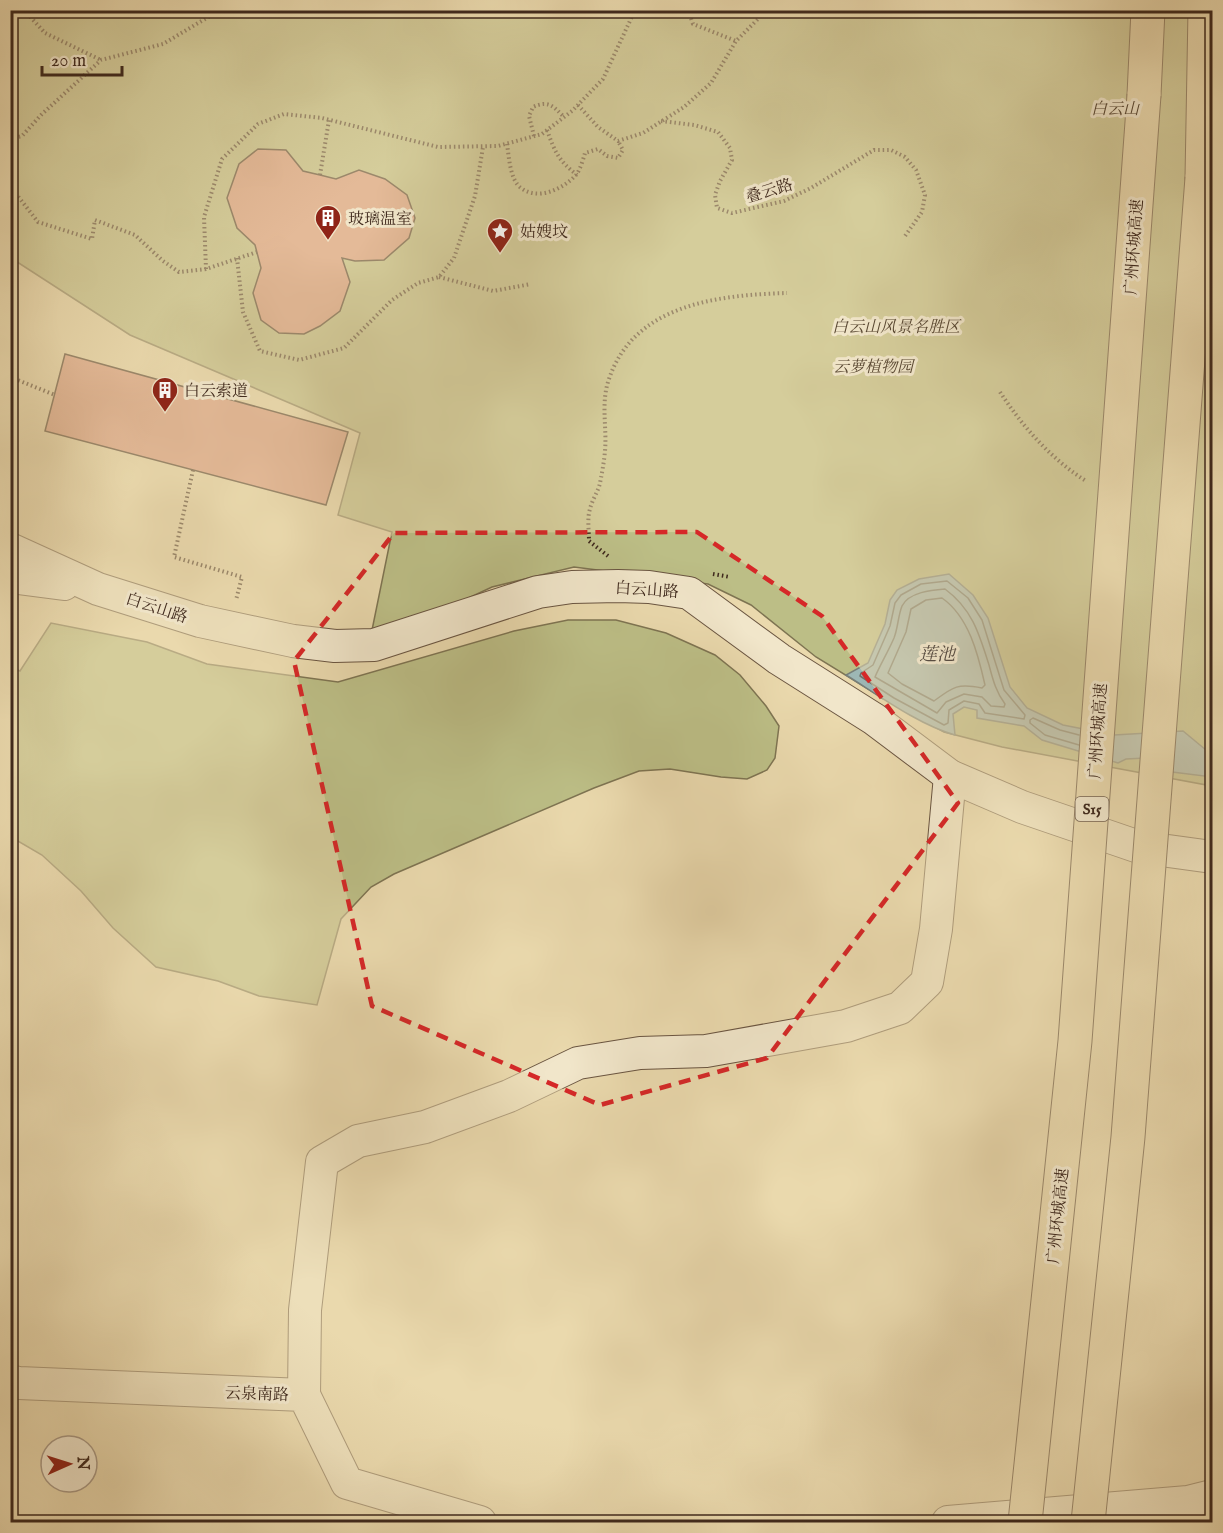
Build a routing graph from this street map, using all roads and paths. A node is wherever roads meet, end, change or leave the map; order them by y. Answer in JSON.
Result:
{"nodes":[{"id":1,"x":24,"y":10,"type":"edge"},
{"id":2,"x":220,"y":10,"type":"edge"},
{"id":3,"x":635,"y":10,"type":"edge"},
{"id":4,"x":688,"y":10,"type":"edge"},
{"id":5,"x":756,"y":10,"type":"edge"},
{"id":6,"x":1148,"y":10,"type":"edge"},
{"id":7,"x":1205,"y":10,"type":"edge"},
{"id":8,"x":736,"y":41,"type":"junction"},
{"id":9,"x":100,"y":60,"type":"junction"},
{"id":10,"x":578,"y":105,"type":"junction"},
{"id":11,"x":564,"y":117,"type":"junction"},
{"id":12,"x":329,"y":120,"type":"junction"},
{"id":13,"x":661,"y":120,"type":"junction"},
{"id":14,"x":547,"y":130,"type":"junction"},
{"id":15,"x":534,"y":136,"type":"junction"},
{"id":16,"x":10,"y":139,"type":"edge"},
{"id":17,"x":618,"y":141,"type":"junction"},
{"id":18,"x":507,"y":144,"type":"junction"},
{"id":19,"x":483,"y":147,"type":"junction"},
{"id":20,"x":320,"y":175,"type":"dead end"},
{"id":21,"x":577,"y":175,"type":"junction"},
{"id":22,"x":10,"y":186,"type":"edge"},
{"id":23,"x":905,"y":236,"type":"dead end"},
{"id":24,"x":257,"y":252,"type":"dead end"},
{"id":25,"x":237,"y":258,"type":"junction"},
{"id":26,"x":206,"y":269,"type":"junction"},
{"id":27,"x":439,"y":277,"type":"junction"},
{"id":28,"x":531,"y":284,"type":"dead end"},
{"id":29,"x":787,"y":293,"type":"dead end"},
{"id":30,"x":10,"y":377,"type":"edge"},
{"id":31,"x":55,"y":395,"type":"dead end"},
{"id":32,"x":193,"y":470,"type":"dead end"},
{"id":33,"x":10,"y":549,"type":"edge"},
{"id":34,"x":616,"y":558,"type":"dead end"},
{"id":35,"x":707,"y":573,"type":"dead end"},
{"id":36,"x":10,"y":577,"type":"edge"},
{"id":37,"x":730,"y":577,"type":"dead end"},
{"id":38,"x":98,"y":589,"type":"junction"},
{"id":39,"x":230,"y":627,"type":"junction"},
{"id":40,"x":950,"y":776,"type":"junction"},
{"id":41,"x":1212,"y":856,"type":"edge"},
{"id":42,"x":10,"y":1381,"type":"edge"},
{"id":43,"x":304,"y":1395,"type":"junction"},
{"id":44,"x":1212,"y":1496,"type":"edge"},
{"id":45,"x":1103,"y":1518,"type":"edge"},
{"id":46,"x":480,"y":1522,"type":"edge"},
{"id":47,"x":948,"y":1522,"type":"edge"},
{"id":48,"x":1025,"y":1522,"type":"edge"}],
"edges":[{"from":1,"to":9,"type":"path"},
{"from":2,"to":9,"type":"path"},
{"from":3,"to":10,"type":"path"},
{"from":4,"to":8,"type":"path"},
{"from":5,"to":8,"type":"path"},
{"from":6,"to":48,"type":"highway","name":"广州环城高速","number":"S15","bridge":true},
{"from":7,"to":45,"type":"highway","bridge":true},
{"from":8,"to":13,"type":"path"},
{"from":9,"to":16,"type":"path"},
{"from":10,"to":11,"type":"path"},
{"from":10,"to":17,"type":"path"},
{"from":11,"to":14,"type":"path"},
{"from":11,"to":15,"type":"path"},
{"from":12,"to":19,"type":"path"},
{"from":12,"to":20,"type":"path"},
{"from":12,"to":26,"type":"path"},
{"from":13,"to":17,"type":"path"},
{"from":13,"to":23,"type":"path","name":"叠云路"},
{"from":14,"to":15,"type":"path"},
{"from":14,"to":21,"type":"path"},
{"from":15,"to":18,"type":"path"},
{"from":17,"to":21,"type":"path"},
{"from":18,"to":19,"type":"path"},
{"from":18,"to":21,"type":"path"},
{"from":19,"to":27,"type":"path"},
{"from":22,"to":26,"type":"path"},
{"from":24,"to":25,"type":"path"},
{"from":25,"to":26,"type":"path"},
{"from":25,"to":27,"type":"path"},
{"from":27,"to":28,"type":"path"},
{"from":29,"to":34,"type":"path"},
{"from":30,"to":31,"type":"path"},
{"from":32,"to":39,"type":"path"},
{"from":33,"to":38,"type":"street"},
{"from":35,"to":37,"type":"path"},
{"from":36,"to":38,"type":"street"},
{"from":38,"to":39,"type":"street","name":"白云山路"},
{"from":39,"to":40,"type":"street","name":"白云山路"},
{"from":40,"to":41,"type":"street","name":"白云山路"},
{"from":40,"to":43,"type":"street"},
{"from":42,"to":43,"type":"street","name":"云泉南路"},
{"from":43,"to":46,"type":"street","name":"云泉南路"},
{"from":44,"to":45,"type":"street"},
{"from":45,"to":47,"type":"street"}]}
